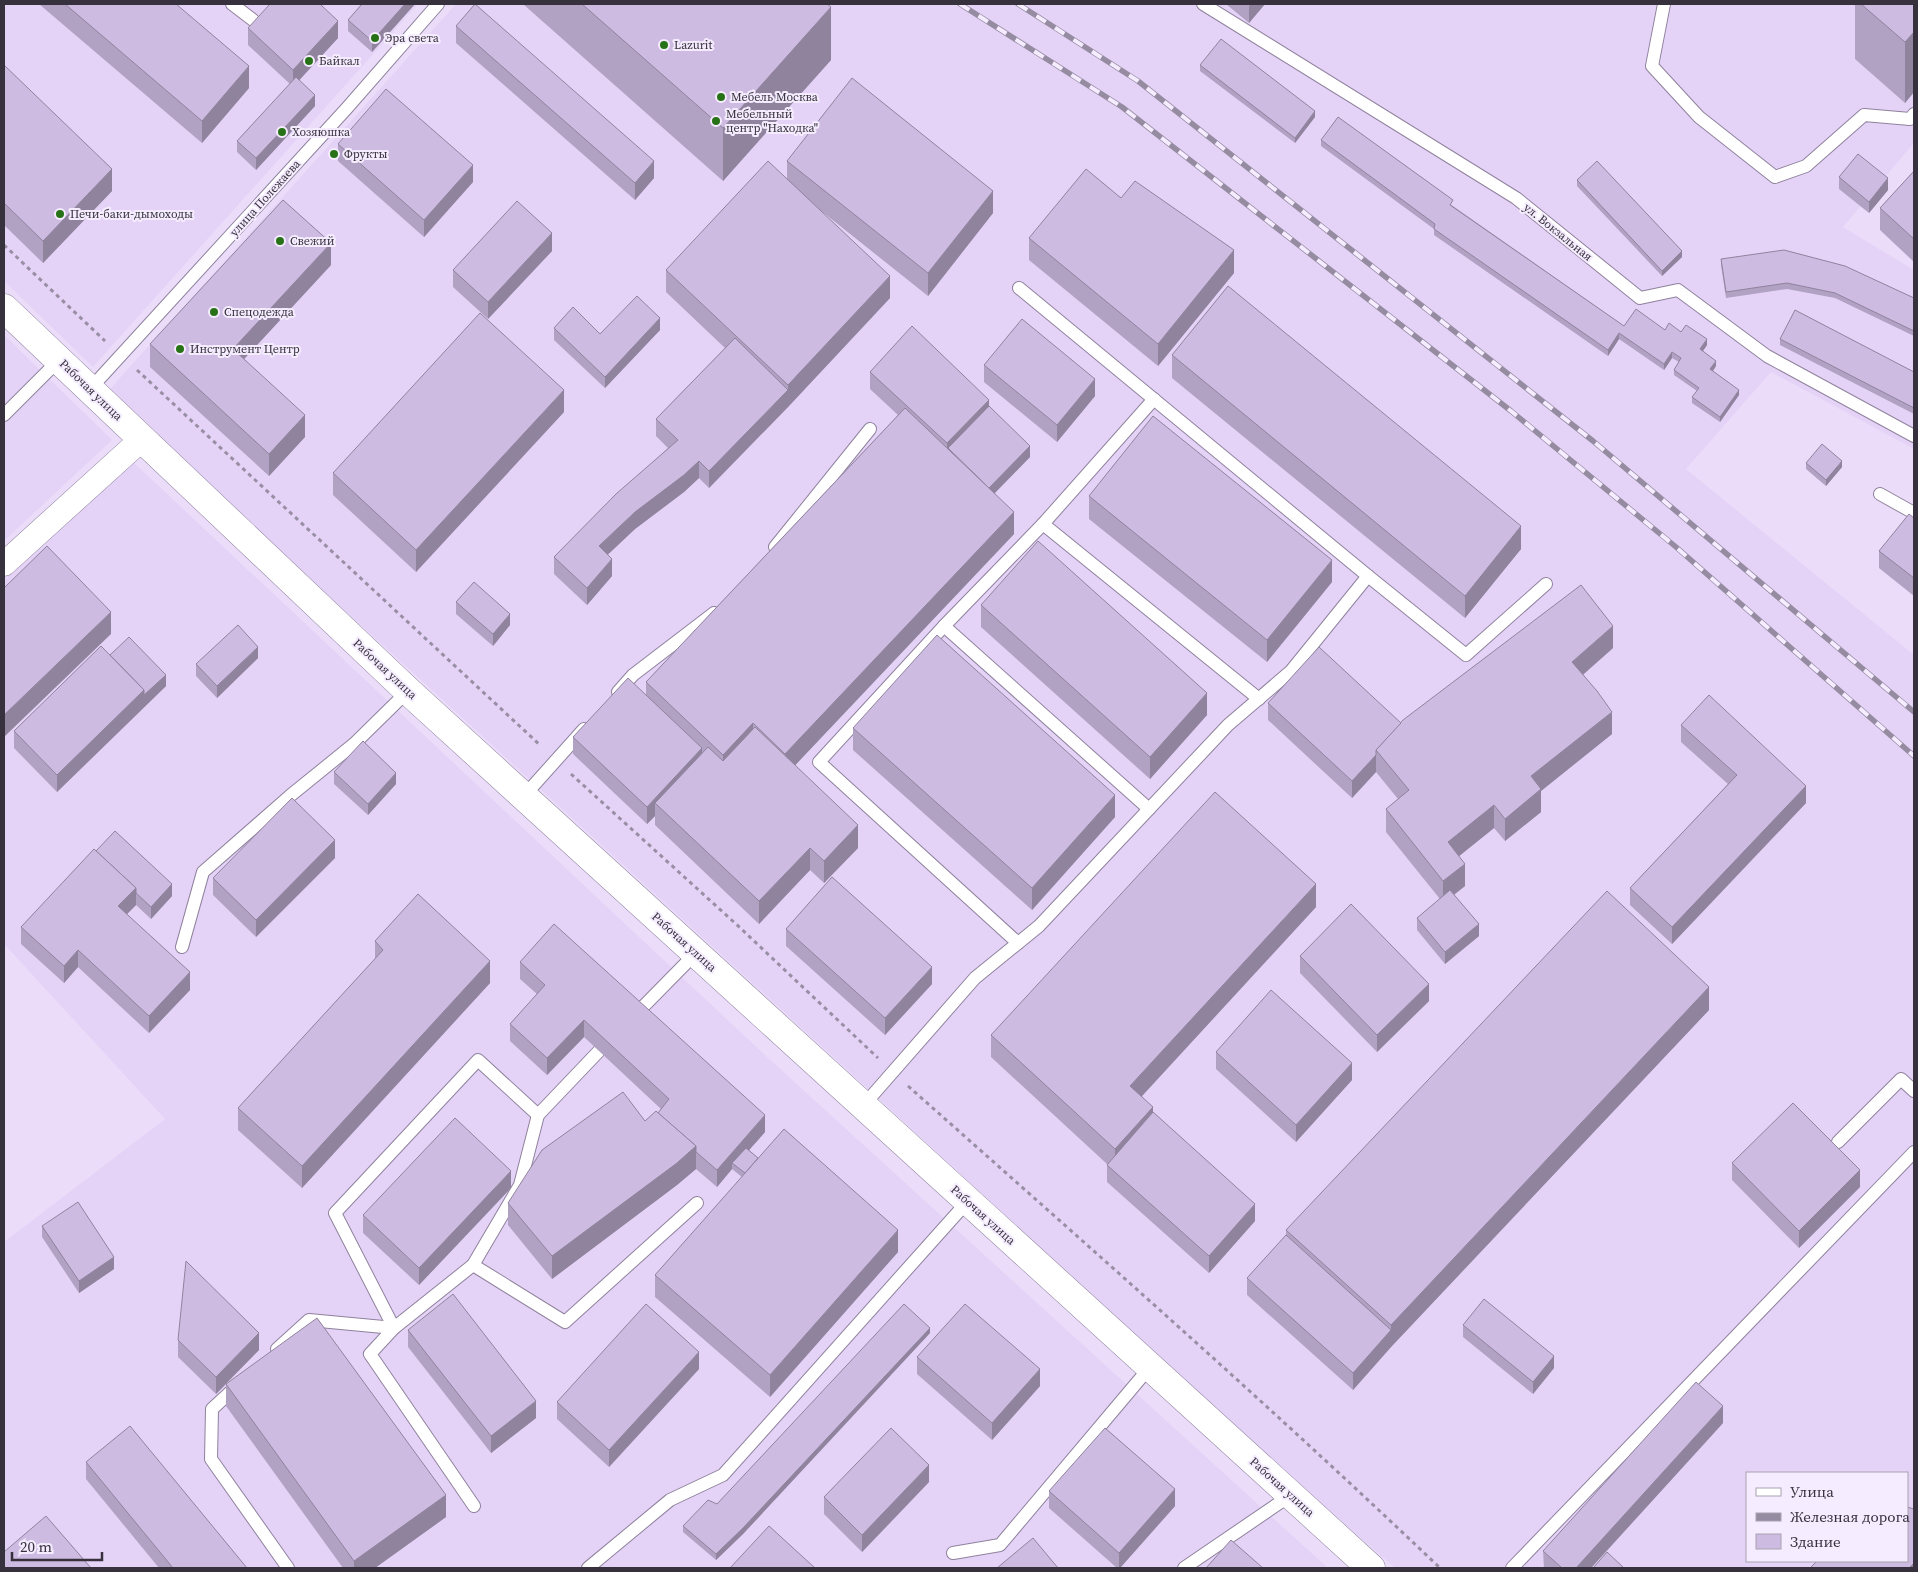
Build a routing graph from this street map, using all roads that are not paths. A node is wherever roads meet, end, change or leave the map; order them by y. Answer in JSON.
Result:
{"nodes":[{"id":1,"x":232,"y":4,"type":"edge"},
{"id":2,"x":438,"y":4,"type":"edge"},
{"id":3,"x":1203,"y":4,"type":"edge"},
{"id":4,"x":1664,"y":4,"type":"edge"},
{"id":5,"x":252,"y":20,"type":"edge"},
{"id":6,"x":1914,"y":114,"type":"edge"},
{"id":7,"x":1019,"y":288,"type":"dead end"},
{"id":8,"x":4,"y":308,"type":"edge"},
{"id":9,"x":58,"y":360,"type":"junction"},
{"id":10,"x":90,"y":389,"type":"junction"},
{"id":11,"x":1154,"y":399,"type":"junction"},
{"id":12,"x":4,"y":415,"type":"edge"},
{"id":13,"x":870,"y":429,"type":"dead end"},
{"id":14,"x":1914,"y":436,"type":"edge"},
{"id":15,"x":142,"y":439,"type":"junction"},
{"id":16,"x":1880,"y":494,"type":"dead end"},
{"id":17,"x":1914,"y":513,"type":"edge"},
{"id":18,"x":1043,"y":524,"type":"junction"},
{"id":19,"x":765,"y":560,"type":"edge"},
{"id":20,"x":4,"y":564,"type":"edge"},
{"id":21,"x":1368,"y":576,"type":"junction"},
{"id":22,"x":1546,"y":584,"type":"dead end"},
{"id":23,"x":726,"y":604,"type":"edge"},
{"id":24,"x":944,"y":626,"type":"junction"},
{"id":25,"x":408,"y":691,"type":"junction"},
{"id":26,"x":1259,"y":699,"type":"junction"},
{"id":27,"x":608,"y":703,"type":"edge"},
{"id":28,"x":595,"y":718,"type":"edge"},
{"id":29,"x":524,"y":796,"type":"junction"},
{"id":30,"x":1149,"y":809,"type":"junction"},
{"id":31,"x":1018,"y":943,"type":"junction"},
{"id":32,"x":182,"y":947,"type":"dead end"},
{"id":33,"x":696,"y":953,"type":"junction"},
{"id":34,"x":635,"y":1015,"type":"edge"},
{"id":35,"x":599,"y":1052,"type":"edge"},
{"id":36,"x":1914,"y":1091,"type":"edge"},
{"id":37,"x":864,"y":1106,"type":"junction"},
{"id":38,"x":538,"y":1115,"type":"junction"},
{"id":39,"x":1838,"y":1142,"type":"dead end"},
{"id":40,"x":1914,"y":1152,"type":"edge"},
{"id":41,"x":968,"y":1201,"type":"junction"},
{"id":42,"x":696,"y":1203,"type":"dead end"},
{"id":43,"x":474,"y":1265,"type":"junction"},
{"id":44,"x":394,"y":1328,"type":"junction"},
{"id":45,"x":267,"y":1358,"type":"edge"},
{"id":46,"x":1150,"y":1367,"type":"junction"},
{"id":47,"x":246,"y":1377,"type":"edge"},
{"id":48,"x":1291,"y":1495,"type":"junction"},
{"id":49,"x":474,"y":1506,"type":"dead end"},
{"id":50,"x":953,"y":1553,"type":"dead end"},
{"id":51,"x":595,"y":1566,"type":"edge"},
{"id":52,"x":288,"y":1568,"type":"edge"},
{"id":53,"x":1184,"y":1568,"type":"edge"},
{"id":54,"x":1371,"y":1568,"type":"edge"},
{"id":55,"x":1512,"y":1568,"type":"edge"}],
"edges":[{"from":1,"to":5,"type":"lane"},
{"from":2,"to":10,"type":"lane","name":"улица Полежаева"},
{"from":3,"to":14,"type":"lane","name":"ул. Вокзальная"},
{"from":4,"to":6,"type":"lane"},
{"from":7,"to":11,"type":"lane"},
{"from":8,"to":9,"type":"street","name":"Рабочая улица"},
{"from":9,"to":10,"type":"street","name":"Рабочая улица"},
{"from":9,"to":12,"type":"lane"},
{"from":10,"to":15,"type":"street","name":"Рабочая улица"},
{"from":11,"to":18,"type":"lane"},
{"from":11,"to":21,"type":"lane"},
{"from":13,"to":19,"type":"lane"},
{"from":15,"to":20,"type":"street"},
{"from":15,"to":25,"type":"street","name":"Рабочая улица"},
{"from":16,"to":17,"type":"lane"},
{"from":18,"to":24,"type":"lane"},
{"from":18,"to":26,"type":"lane"},
{"from":21,"to":22,"type":"lane"},
{"from":21,"to":26,"type":"lane"},
{"from":23,"to":27,"type":"lane"},
{"from":24,"to":30,"type":"lane"},
{"from":24,"to":31,"type":"lane"},
{"from":25,"to":29,"type":"street","name":"Рабочая улица"},
{"from":25,"to":32,"type":"lane"},
{"from":26,"to":30,"type":"lane"},
{"from":28,"to":29,"type":"lane"},
{"from":29,"to":33,"type":"street","name":"Рабочая улица"},
{"from":30,"to":31,"type":"lane"},
{"from":31,"to":37,"type":"lane"},
{"from":33,"to":34,"type":"lane"},
{"from":33,"to":37,"type":"street","name":"Рабочая улица"},
{"from":35,"to":38,"type":"lane"},
{"from":36,"to":39,"type":"lane"},
{"from":37,"to":41,"type":"street","name":"Рабочая улица"},
{"from":38,"to":43,"type":"lane"},
{"from":38,"to":44,"type":"lane"},
{"from":40,"to":55,"type":"lane"},
{"from":41,"to":46,"type":"street","name":"Рабочая улица"},
{"from":41,"to":51,"type":"lane"},
{"from":42,"to":43,"type":"lane"},
{"from":43,"to":44,"type":"lane"},
{"from":44,"to":45,"type":"lane"},
{"from":44,"to":49,"type":"lane"},
{"from":46,"to":48,"type":"street","name":"Рабочая улица"},
{"from":46,"to":50,"type":"lane"},
{"from":47,"to":52,"type":"lane"},
{"from":48,"to":53,"type":"lane"},
{"from":48,"to":54,"type":"street","name":"Рабочая улица"}]}
